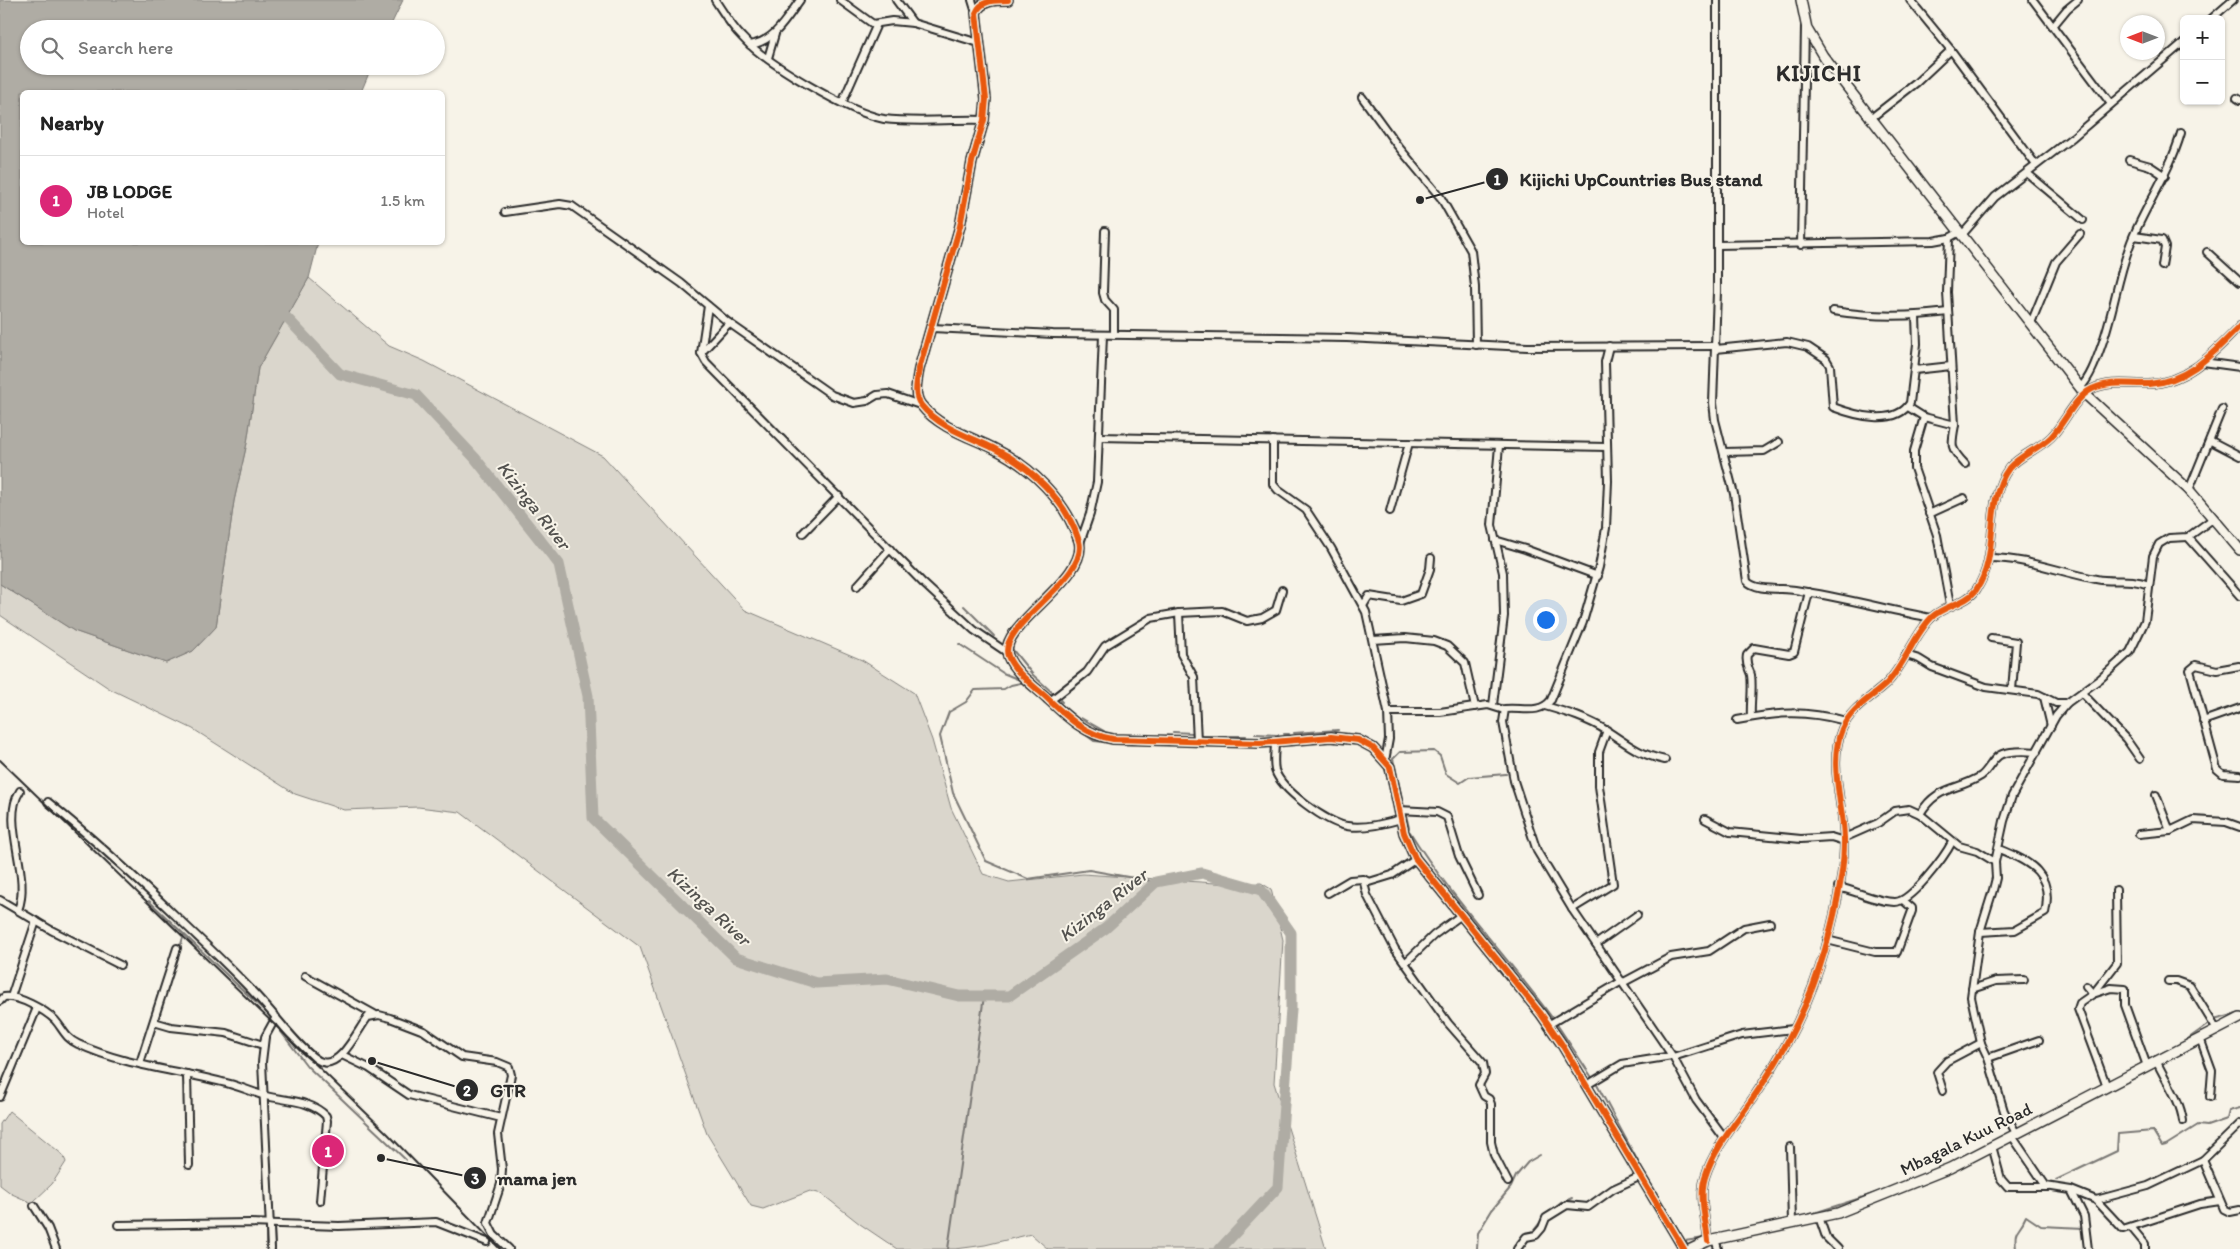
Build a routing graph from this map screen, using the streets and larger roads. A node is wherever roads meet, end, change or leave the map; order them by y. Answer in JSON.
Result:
{"nodes":[{"id":1,"x":715,"y":0,"type":"edge"},
{"id":2,"x":800,"y":0,"type":"edge"},
{"id":3,"x":840,"y":0,"type":"edge"},
{"id":4,"x":896,"y":0,"type":"edge"},
{"id":5,"x":972,"y":0,"type":"edge"},
{"id":6,"x":1008,"y":0,"type":"edge"},
{"id":7,"x":1717,"y":0,"type":"edge"},
{"id":8,"x":1801,"y":0,"type":"edge"},
{"id":9,"x":1910,"y":0,"type":"edge"},
{"id":10,"x":2033,"y":0,"type":"edge"},
{"id":11,"x":2078,"y":0,"type":"edge"},
{"id":12,"x":2233,"y":0,"type":"edge"},
{"id":13,"x":976,"y":13,"type":"junction"},
{"id":14,"x":2216,"y":15,"type":"edge"},
{"id":15,"x":913,"y":23,"type":"junction"},
{"id":16,"x":1805,"y":23,"type":"junction"},
{"id":17,"x":877,"y":24,"type":"junction"},
{"id":18,"x":2053,"y":26,"type":"junction"},
{"id":19,"x":776,"y":33,"type":"junction"},
{"id":20,"x":979,"y":43,"type":"junction"},
{"id":21,"x":750,"y":45,"type":"junction"},
{"id":22,"x":2180,"y":45,"type":"edge"},
{"id":23,"x":1951,"y":50,"type":"junction"},
{"id":24,"x":768,"y":58,"type":"junction"},
{"id":25,"x":1362,"y":96,"type":"dead end"},
{"id":26,"x":842,"y":103,"type":"junction"},
{"id":27,"x":2111,"y":104,"type":"junction"},
{"id":28,"x":1870,"y":119,"type":"junction"},
{"id":29,"x":984,"y":120,"type":"junction"},
{"id":30,"x":2181,"y":133,"type":"dead end"},
{"id":31,"x":2129,"y":160,"type":"dead end"},
{"id":32,"x":2036,"y":165,"type":"junction"},
{"id":33,"x":2027,"y":173,"type":"junction"},
{"id":34,"x":2165,"y":176,"type":"junction"},
{"id":35,"x":505,"y":212,"type":"dead end"},
{"id":36,"x":2083,"y":220,"type":"dead end"},
{"id":37,"x":1106,"y":231,"type":"dead end"},
{"id":38,"x":1960,"y":234,"type":"junction"},
{"id":39,"x":2080,"y":234,"type":"dead end"},
{"id":40,"x":2134,"y":236,"type":"junction"},
{"id":41,"x":1949,"y":238,"type":"junction"},
{"id":42,"x":1718,"y":245,"type":"junction"},
{"id":43,"x":1801,"y":245,"type":"junction"},
{"id":44,"x":2207,"y":252,"type":"dead end"},
{"id":45,"x":2162,"y":266,"type":"dead end"},
{"id":46,"x":2240,"y":282,"type":"edge"},
{"id":47,"x":708,"y":306,"type":"junction"},
{"id":48,"x":1833,"y":311,"type":"dead end"},
{"id":49,"x":1948,"y":312,"type":"junction"},
{"id":50,"x":1916,"y":316,"type":"junction"},
{"id":51,"x":730,"y":323,"type":"junction"},
{"id":52,"x":2031,"y":323,"type":"junction"},
{"id":53,"x":2240,"y":326,"type":"edge"},
{"id":54,"x":932,"y":328,"type":"junction"},
{"id":55,"x":1103,"y":335,"type":"junction"},
{"id":56,"x":1114,"y":335,"type":"junction"},
{"id":57,"x":1476,"y":345,"type":"junction"},
{"id":58,"x":1600,"y":346,"type":"junction"},
{"id":59,"x":1609,"y":346,"type":"junction"},
{"id":60,"x":1716,"y":347,"type":"junction"},
{"id":61,"x":701,"y":353,"type":"junction"},
{"id":62,"x":1606,"y":362,"type":"junction"},
{"id":63,"x":2203,"y":362,"type":"junction"},
{"id":64,"x":1951,"y":366,"type":"junction"},
{"id":65,"x":2240,"y":367,"type":"edge"},
{"id":66,"x":1914,"y":370,"type":"junction"},
{"id":67,"x":2082,"y":391,"type":"junction"},
{"id":68,"x":922,"y":406,"type":"junction"},
{"id":69,"x":1908,"y":407,"type":"junction"},
{"id":70,"x":2222,"y":409,"type":"dead end"},
{"id":71,"x":1924,"y":417,"type":"junction"},
{"id":72,"x":1955,"y":425,"type":"junction"},
{"id":73,"x":1099,"y":437,"type":"junction"},
{"id":74,"x":1273,"y":440,"type":"junction"},
{"id":75,"x":2211,"y":441,"type":"junction"},
{"id":76,"x":1779,"y":442,"type":"dead end"},
{"id":77,"x":1409,"y":443,"type":"junction"},
{"id":78,"x":1498,"y":446,"type":"junction"},
{"id":79,"x":1607,"y":447,"type":"junction"},
{"id":80,"x":1724,"y":452,"type":"junction"},
{"id":81,"x":2240,"y":456,"type":"edge"},
{"id":82,"x":1965,"y":464,"type":"dead end"},
{"id":83,"x":2189,"y":490,"type":"junction"},
{"id":84,"x":839,"y":496,"type":"junction"},
{"id":85,"x":1964,"y":498,"type":"dead end"},
{"id":86,"x":1390,"y":512,"type":"dead end"},
{"id":87,"x":1929,"y":514,"type":"junction"},
{"id":88,"x":2214,"y":518,"type":"junction"},
{"id":89,"x":803,"y":533,"type":"dead end"},
{"id":90,"x":2188,"y":537,"type":"junction"},
{"id":91,"x":1495,"y":540,"type":"junction"},
{"id":92,"x":1079,"y":544,"type":"junction"},
{"id":93,"x":890,"y":549,"type":"junction"},
{"id":94,"x":2240,"y":550,"type":"edge"},
{"id":95,"x":1431,"y":558,"type":"dead end"},
{"id":96,"x":1989,"y":558,"type":"junction"},
{"id":97,"x":1598,"y":576,"type":"junction"},
{"id":98,"x":2149,"y":585,"type":"junction"},
{"id":99,"x":857,"y":586,"type":"dead end"},
{"id":100,"x":1282,"y":590,"type":"dead end"},
{"id":101,"x":1810,"y":592,"type":"junction"},
{"id":102,"x":2240,"y":596,"type":"edge"},
{"id":103,"x":1950,"y":605,"type":"junction"},
{"id":104,"x":1363,"y":606,"type":"junction"},
{"id":105,"x":1178,"y":613,"type":"junction"},
{"id":106,"x":1931,"y":618,"type":"junction"},
{"id":107,"x":1991,"y":638,"type":"dead end"},
{"id":108,"x":1373,"y":640,"type":"junction"},
{"id":109,"x":1008,"y":653,"type":"junction"},
{"id":110,"x":1906,"y":655,"type":"junction"},
{"id":111,"x":2239,"y":666,"type":"edge"},
{"id":112,"x":2012,"y":690,"type":"junction"},
{"id":113,"x":2082,"y":693,"type":"junction"},
{"id":114,"x":2043,"y":696,"type":"junction"},
{"id":115,"x":1050,"y":701,"type":"junction"},
{"id":116,"x":2066,"y":703,"type":"junction"},
{"id":117,"x":1493,"y":705,"type":"junction"},
{"id":118,"x":1545,"y":706,"type":"junction"},
{"id":119,"x":1475,"y":707,"type":"junction"},
{"id":120,"x":2240,"y":708,"type":"edge"},
{"id":121,"x":1504,"y":710,"type":"junction"},
{"id":122,"x":1388,"y":712,"type":"junction"},
{"id":123,"x":1751,"y":718,"type":"junction"},
{"id":124,"x":1737,"y":720,"type":"dead end"},
{"id":125,"x":1846,"y":720,"type":"junction"},
{"id":126,"x":2203,"y":721,"type":"junction"},
{"id":127,"x":2051,"y":726,"type":"junction"},
{"id":128,"x":1607,"y":730,"type":"junction"},
{"id":129,"x":1197,"y":741,"type":"junction"},
{"id":130,"x":1275,"y":742,"type":"junction"},
{"id":131,"x":2037,"y":752,"type":"junction"},
{"id":132,"x":2140,"y":759,"type":"dead end"},
{"id":133,"x":1665,"y":760,"type":"dead end"},
{"id":134,"x":1385,"y":761,"type":"junction"},
{"id":135,"x":2240,"y":774,"type":"edge"},
{"id":136,"x":20,"y":791,"type":"dead end"},
{"id":137,"x":2156,"y":795,"type":"dead end"},
{"id":138,"x":48,"y":802,"type":"dead end"},
{"id":139,"x":1920,"y":814,"type":"junction"},
{"id":140,"x":1400,"y":815,"type":"junction"},
{"id":141,"x":1705,"y":819,"type":"dead end"},
{"id":142,"x":2240,"y":827,"type":"edge"},
{"id":143,"x":2170,"y":831,"type":"junction"},
{"id":144,"x":2139,"y":834,"type":"dead end"},
{"id":145,"x":1844,"y":839,"type":"junction"},
{"id":146,"x":1952,"y":842,"type":"junction"},
{"id":147,"x":1999,"y":849,"type":"junction"},
{"id":148,"x":1416,"y":859,"type":"junction"},
{"id":149,"x":1995,"y":862,"type":"junction"},
{"id":150,"x":1362,"y":879,"type":"junction"},
{"id":151,"x":1838,"y":887,"type":"junction"},
{"id":152,"x":2116,"y":890,"type":"dead end"},
{"id":153,"x":1328,"y":893,"type":"dead end"},
{"id":154,"x":1478,"y":895,"type":"dead end"},
{"id":155,"x":0,"y":900,"type":"edge"},
{"id":156,"x":1904,"y":901,"type":"junction"},
{"id":157,"x":1572,"y":909,"type":"junction"},
{"id":158,"x":18,"y":910,"type":"junction"},
{"id":159,"x":1637,"y":915,"type":"dead end"},
{"id":160,"x":1460,"y":916,"type":"junction"},
{"id":161,"x":36,"y":921,"type":"junction"},
{"id":162,"x":1770,"y":923,"type":"dead end"},
{"id":163,"x":1980,"y":932,"type":"junction"},
{"id":164,"x":1827,"y":940,"type":"junction"},
{"id":165,"x":1596,"y":944,"type":"junction"},
{"id":166,"x":177,"y":948,"type":"dead end"},
{"id":167,"x":1406,"y":962,"type":"junction"},
{"id":168,"x":120,"y":965,"type":"dead end"},
{"id":169,"x":305,"y":976,"type":"dead end"},
{"id":170,"x":2024,"y":980,"type":"dead end"},
{"id":171,"x":1623,"y":982,"type":"junction"},
{"id":172,"x":2168,"y":982,"type":"dead end"},
{"id":173,"x":2086,"y":986,"type":"dead end"},
{"id":174,"x":1972,"y":989,"type":"junction"},
{"id":175,"x":2094,"y":994,"type":"junction"},
{"id":176,"x":10,"y":997,"type":"junction"},
{"id":177,"x":0,"y":1001,"type":"edge"},
{"id":178,"x":37,"y":1008,"type":"junction"},
{"id":179,"x":374,"y":1014,"type":"junction"},
{"id":180,"x":276,"y":1017,"type":"junction"},
{"id":181,"x":2240,"y":1018,"type":"edge"},
{"id":182,"x":154,"y":1022,"type":"junction"},
{"id":183,"x":1548,"y":1025,"type":"junction"},
{"id":184,"x":1793,"y":1029,"type":"junction"},
{"id":185,"x":2217,"y":1030,"type":"junction"},
{"id":186,"x":2200,"y":1038,"type":"junction"},
{"id":187,"x":2038,"y":1040,"type":"dead end"},
{"id":188,"x":1981,"y":1042,"type":"junction"},
{"id":189,"x":263,"y":1045,"type":"junction"},
{"id":190,"x":342,"y":1055,"type":"junction"},
{"id":191,"x":1672,"y":1056,"type":"junction"},
{"id":192,"x":1988,"y":1058,"type":"junction"},
{"id":193,"x":2156,"y":1060,"type":"junction"},
{"id":194,"x":140,"y":1063,"type":"junction"},
{"id":195,"x":2147,"y":1066,"type":"junction"},
{"id":196,"x":186,"y":1074,"type":"junction"},
{"id":197,"x":1587,"y":1085,"type":"junction"},
{"id":198,"x":2107,"y":1087,"type":"junction"},
{"id":199,"x":1943,"y":1091,"type":"dead end"},
{"id":200,"x":263,"y":1096,"type":"junction"},
{"id":201,"x":0,"y":1097,"type":"edge"},
{"id":202,"x":2210,"y":1097,"type":"dead end"},
{"id":203,"x":501,"y":1118,"type":"junction"},
{"id":204,"x":2183,"y":1120,"type":"dead end"},
{"id":205,"x":2240,"y":1124,"type":"edge"},
{"id":206,"x":2014,"y":1135,"type":"junction"},
{"id":207,"x":1724,"y":1138,"type":"junction"},
{"id":208,"x":1992,"y":1146,"type":"junction"},
{"id":209,"x":1790,"y":1147,"type":"dead end"},
{"id":210,"x":2203,"y":1160,"type":"junction"},
{"id":211,"x":188,"y":1166,"type":"dead end"},
{"id":212,"x":1639,"y":1177,"type":"junction"},
{"id":213,"x":1508,"y":1182,"type":"dead end"},
{"id":214,"x":2048,"y":1187,"type":"junction"},
{"id":215,"x":2072,"y":1190,"type":"junction"},
{"id":216,"x":2096,"y":1200,"type":"junction"},
{"id":217,"x":320,"y":1201,"type":"dead end"},
{"id":218,"x":2220,"y":1201,"type":"junction"},
{"id":219,"x":34,"y":1206,"type":"dead end"},
{"id":220,"x":2240,"y":1210,"type":"edge"},
{"id":221,"x":1819,"y":1217,"type":"junction"},
{"id":222,"x":270,"y":1223,"type":"junction"},
{"id":223,"x":1792,"y":1223,"type":"junction"},
{"id":224,"x":118,"y":1225,"type":"dead end"},
{"id":225,"x":2130,"y":1227,"type":"junction"},
{"id":226,"x":1712,"y":1240,"type":"junction"},
{"id":227,"x":486,"y":1242,"type":"dead end"},
{"id":228,"x":56,"y":1249,"type":"edge"},
{"id":229,"x":271,"y":1249,"type":"edge"},
{"id":230,"x":509,"y":1249,"type":"edge"},
{"id":231,"x":1517,"y":1249,"type":"edge"},
{"id":232,"x":1684,"y":1249,"type":"edge"},
{"id":233,"x":1691,"y":1249,"type":"edge"},
{"id":234,"x":1718,"y":1249,"type":"edge"},
{"id":235,"x":1838,"y":1249,"type":"edge"},
{"id":236,"x":2088,"y":1249,"type":"edge"},
{"id":237,"x":2145,"y":1249,"type":"edge"}],
"edges":[{"from":1,"to":21,"type":"street"},
{"from":2,"to":19,"type":"street"},
{"from":3,"to":17,"type":"street"},
{"from":4,"to":15,"type":"street"},
{"from":5,"to":13,"type":"street"},
{"from":6,"to":13,"type":"street"},
{"from":7,"to":42,"type":"street"},
{"from":8,"to":16,"type":"street"},
{"from":9,"to":23,"type":"street"},
{"from":10,"to":18,"type":"street"},
{"from":11,"to":18,"type":"street"},
{"from":12,"to":14,"type":"street"},
{"from":13,"to":20,"type":"street"},
{"from":15,"to":17,"type":"street"},
{"from":15,"to":20,"type":"street"},
{"from":16,"to":28,"type":"street"},
{"from":16,"to":43,"type":"street"},
{"from":17,"to":26,"type":"street"},
{"from":18,"to":27,"type":"street"},
{"from":19,"to":21,"type":"street"},
{"from":19,"to":24,"type":"street"},
{"from":20,"to":29,"type":"street"},
{"from":21,"to":24,"type":"street"},
{"from":22,"to":27,"type":"street"},
{"from":23,"to":28,"type":"street"},
{"from":23,"to":32,"type":"street"},
{"from":24,"to":26,"type":"street"},
{"from":25,"to":57,"type":"street"},
{"from":26,"to":29,"type":"street"},
{"from":27,"to":32,"type":"street"},
{"from":28,"to":38,"type":"street"},
{"from":29,"to":54,"type":"street"},
{"from":30,"to":34,"type":"street"},
{"from":31,"to":34,"type":"street"},
{"from":32,"to":33,"type":"street"},
{"from":33,"to":36,"type":"street"},
{"from":33,"to":38,"type":"street"},
{"from":34,"to":40,"type":"street"},
{"from":35,"to":47,"type":"street"},
{"from":37,"to":56,"type":"street"},
{"from":38,"to":41,"type":"street"},
{"from":38,"to":52,"type":"street"},
{"from":39,"to":52,"type":"street"},
{"from":40,"to":45,"type":"street"},
{"from":40,"to":67,"type":"street"},
{"from":41,"to":43,"type":"street"},
{"from":41,"to":49,"type":"street"},
{"from":42,"to":43,"type":"street"},
{"from":42,"to":60,"type":"street"},
{"from":44,"to":46,"type":"street"},
{"from":47,"to":51,"type":"street"},
{"from":47,"to":61,"type":"street"},
{"from":48,"to":50,"type":"street"},
{"from":49,"to":50,"type":"street"},
{"from":49,"to":64,"type":"street"},
{"from":50,"to":66,"type":"street"},
{"from":51,"to":61,"type":"street"},
{"from":51,"to":68,"type":"street"},
{"from":52,"to":67,"type":"street"},
{"from":53,"to":63,"type":"street"},
{"from":54,"to":55,"type":"street"},
{"from":54,"to":68,"type":"street"},
{"from":55,"to":56,"type":"street"},
{"from":55,"to":73,"type":"street"},
{"from":56,"to":57,"type":"street"},
{"from":57,"to":58,"type":"street"},
{"from":58,"to":59,"type":"street"},
{"from":58,"to":62,"type":"street"},
{"from":59,"to":60,"type":"street"},
{"from":59,"to":62,"type":"street"},
{"from":60,"to":69,"type":"street"},
{"from":60,"to":80,"type":"street"},
{"from":61,"to":84,"type":"street"},
{"from":62,"to":79,"type":"street"},
{"from":63,"to":65,"type":"street"},
{"from":63,"to":67,"type":"street"},
{"from":64,"to":66,"type":"street"},
{"from":64,"to":72,"type":"street"},
{"from":66,"to":69,"type":"street"},
{"from":67,"to":83,"type":"street"},
{"from":67,"to":96,"type":"street"},
{"from":68,"to":92,"type":"street"},
{"from":69,"to":71,"type":"street"},
{"from":70,"to":75,"type":"street"},
{"from":71,"to":72,"type":"street"},
{"from":71,"to":87,"type":"street"},
{"from":72,"to":82,"type":"street"},
{"from":73,"to":74,"type":"street"},
{"from":73,"to":92,"type":"street"},
{"from":74,"to":77,"type":"street"},
{"from":74,"to":104,"type":"street"},
{"from":75,"to":81,"type":"street"},
{"from":75,"to":83,"type":"street"},
{"from":76,"to":80,"type":"street"},
{"from":77,"to":78,"type":"street"},
{"from":77,"to":86,"type":"street"},
{"from":78,"to":79,"type":"street"},
{"from":78,"to":91,"type":"street"},
{"from":79,"to":97,"type":"street"},
{"from":80,"to":101,"type":"street"},
{"from":83,"to":88,"type":"street"},
{"from":84,"to":89,"type":"street"},
{"from":84,"to":93,"type":"street"},
{"from":85,"to":87,"type":"street"},
{"from":87,"to":103,"type":"street"},
{"from":88,"to":90,"type":"street"},
{"from":88,"to":94,"type":"street"},
{"from":90,"to":98,"type":"street"},
{"from":90,"to":102,"type":"street"},
{"from":91,"to":97,"type":"street"},
{"from":91,"to":117,"type":"street"},
{"from":92,"to":109,"type":"street"},
{"from":93,"to":99,"type":"street"},
{"from":93,"to":109,"type":"street"},
{"from":95,"to":104,"type":"street"},
{"from":96,"to":98,"type":"street"},
{"from":96,"to":103,"type":"street"},
{"from":97,"to":118,"type":"street"},
{"from":98,"to":113,"type":"street"},
{"from":100,"to":105,"type":"street"},
{"from":101,"to":106,"type":"street"},
{"from":101,"to":123,"type":"street"},
{"from":103,"to":106,"type":"street"},
{"from":104,"to":108,"type":"street"},
{"from":105,"to":115,"type":"street"},
{"from":105,"to":129,"type":"street"},
{"from":106,"to":110,"type":"street"},
{"from":107,"to":112,"type":"street"},
{"from":108,"to":119,"type":"street"},
{"from":108,"to":122,"type":"street"},
{"from":109,"to":115,"type":"street"},
{"from":110,"to":112,"type":"street"},
{"from":110,"to":125,"type":"street"},
{"from":111,"to":126,"type":"street"},
{"from":112,"to":114,"type":"street"},
{"from":113,"to":116,"type":"street"},
{"from":113,"to":132,"type":"street"},
{"from":114,"to":116,"type":"street"},
{"from":114,"to":127,"type":"street"},
{"from":115,"to":129,"type":"street"},
{"from":116,"to":127,"type":"street"},
{"from":117,"to":119,"type":"street"},
{"from":117,"to":121,"type":"street"},
{"from":118,"to":121,"type":"street"},
{"from":118,"to":128,"type":"street"},
{"from":119,"to":122,"type":"street"},
{"from":120,"to":126,"type":"street"},
{"from":121,"to":157,"type":"street"},
{"from":122,"to":134,"type":"street"},
{"from":123,"to":124,"type":"street"},
{"from":123,"to":125,"type":"street"},
{"from":125,"to":145,"type":"street"},
{"from":126,"to":135,"type":"street"},
{"from":127,"to":131,"type":"street"},
{"from":128,"to":133,"type":"street"},
{"from":128,"to":157,"type":"street"},
{"from":129,"to":130,"type":"street"},
{"from":130,"to":134,"type":"street"},
{"from":130,"to":140,"type":"street"},
{"from":131,"to":139,"type":"street"},
{"from":131,"to":147,"type":"street"},
{"from":134,"to":140,"type":"street"},
{"from":136,"to":158,"type":"street"},
{"from":137,"to":143,"type":"street"},
{"from":138,"to":180,"type":"street"},
{"from":139,"to":145,"type":"street"},
{"from":139,"to":146,"type":"street"},
{"from":140,"to":148,"type":"street"},
{"from":140,"to":154,"type":"street"},
{"from":141,"to":145,"type":"street"},
{"from":142,"to":143,"type":"street"},
{"from":143,"to":144,"type":"street"},
{"from":145,"to":151,"type":"street"},
{"from":146,"to":149,"type":"street"},
{"from":146,"to":156,"type":"street"},
{"from":147,"to":149,"type":"street"},
{"from":147,"to":163,"type":"street"},
{"from":148,"to":150,"type":"street"},
{"from":148,"to":160,"type":"street"},
{"from":149,"to":163,"type":"street"},
{"from":150,"to":153,"type":"street"},
{"from":150,"to":167,"type":"street"},
{"from":151,"to":156,"type":"street"},
{"from":151,"to":164,"type":"street"},
{"from":152,"to":175,"type":"street"},
{"from":155,"to":158,"type":"street"},
{"from":156,"to":164,"type":"street"},
{"from":157,"to":165,"type":"street"},
{"from":158,"to":161,"type":"street"},
{"from":159,"to":165,"type":"street"},
{"from":160,"to":167,"type":"street"},
{"from":160,"to":183,"type":"street"},
{"from":161,"to":168,"type":"street"},
{"from":161,"to":176,"type":"street"},
{"from":162,"to":171,"type":"street"},
{"from":163,"to":174,"type":"street"},
{"from":164,"to":184,"type":"street"},
{"from":165,"to":171,"type":"street"},
{"from":166,"to":182,"type":"street"},
{"from":167,"to":213,"type":"street"},
{"from":169,"to":179,"type":"street"},
{"from":170,"to":174,"type":"street"},
{"from":171,"to":183,"type":"street"},
{"from":171,"to":191,"type":"street"},
{"from":172,"to":185,"type":"street"},
{"from":173,"to":175,"type":"street"},
{"from":174,"to":188,"type":"street"},
{"from":175,"to":195,"type":"street"},
{"from":175,"to":198,"type":"street"},
{"from":176,"to":177,"type":"street"},
{"from":176,"to":178,"type":"street"},
{"from":178,"to":194,"type":"street"},
{"from":178,"to":201,"type":"street"},
{"from":179,"to":190,"type":"street"},
{"from":179,"to":203,"type":"street"},
{"from":180,"to":189,"type":"street"},
{"from":180,"to":190,"type":"street"},
{"from":181,"to":185,"type":"street","name":"Mbagala Kuu Road"},
{"from":182,"to":189,"type":"street"},
{"from":182,"to":194,"type":"street"},
{"from":183,"to":197,"type":"street"},
{"from":184,"to":191,"type":"street"},
{"from":184,"to":207,"type":"street"},
{"from":185,"to":186,"type":"street","name":"Mbagala Kuu Road"},
{"from":186,"to":193,"type":"street","name":"Mbagala Kuu Road"},
{"from":186,"to":202,"type":"street"},
{"from":187,"to":192,"type":"street"},
{"from":188,"to":192,"type":"street"},
{"from":188,"to":199,"type":"street"},
{"from":189,"to":200,"type":"street"},
{"from":190,"to":203,"type":"street"},
{"from":191,"to":197,"type":"street"},
{"from":191,"to":207,"type":"street"},
{"from":192,"to":206,"type":"street"},
{"from":193,"to":195,"type":"street","name":"Mbagala Kuu Road"},
{"from":193,"to":204,"type":"street"},
{"from":194,"to":196,"type":"street"},
{"from":195,"to":198,"type":"street","name":"Mbagala Kuu Road"},
{"from":196,"to":200,"type":"street"},
{"from":196,"to":211,"type":"street"},
{"from":197,"to":212,"type":"street"},
{"from":198,"to":206,"type":"street","name":"Mbagala Kuu Road"},
{"from":200,"to":217,"type":"street"},
{"from":200,"to":222,"type":"street"},
{"from":203,"to":230,"type":"street"},
{"from":205,"to":210,"type":"street"},
{"from":206,"to":208,"type":"street","name":"Mbagala Kuu Road"},
{"from":206,"to":214,"type":"street"},
{"from":207,"to":226,"type":"street"},
{"from":208,"to":214,"type":"street"},
{"from":208,"to":221,"type":"street","name":"Mbagala Kuu Road"},
{"from":209,"to":223,"type":"street"},
{"from":210,"to":216,"type":"street"},
{"from":210,"to":218,"type":"street"},
{"from":212,"to":231,"type":"street"},
{"from":212,"to":232,"type":"street"},
{"from":214,"to":215,"type":"street"},
{"from":215,"to":216,"type":"street"},
{"from":215,"to":236,"type":"street"},
{"from":216,"to":225,"type":"street"},
{"from":218,"to":220,"type":"street"},
{"from":218,"to":225,"type":"street"},
{"from":219,"to":228,"type":"street"},
{"from":221,"to":223,"type":"street","name":"Mbagala Kuu Road"},
{"from":221,"to":235,"type":"street"},
{"from":222,"to":224,"type":"street"},
{"from":222,"to":227,"type":"street"},
{"from":222,"to":229,"type":"street"},
{"from":223,"to":226,"type":"street","name":"Mbagala Kuu Road"},
{"from":225,"to":237,"type":"street"},
{"from":226,"to":233,"type":"street","name":"Mbagala Kuu Road"},
{"from":226,"to":234,"type":"street"}]}
